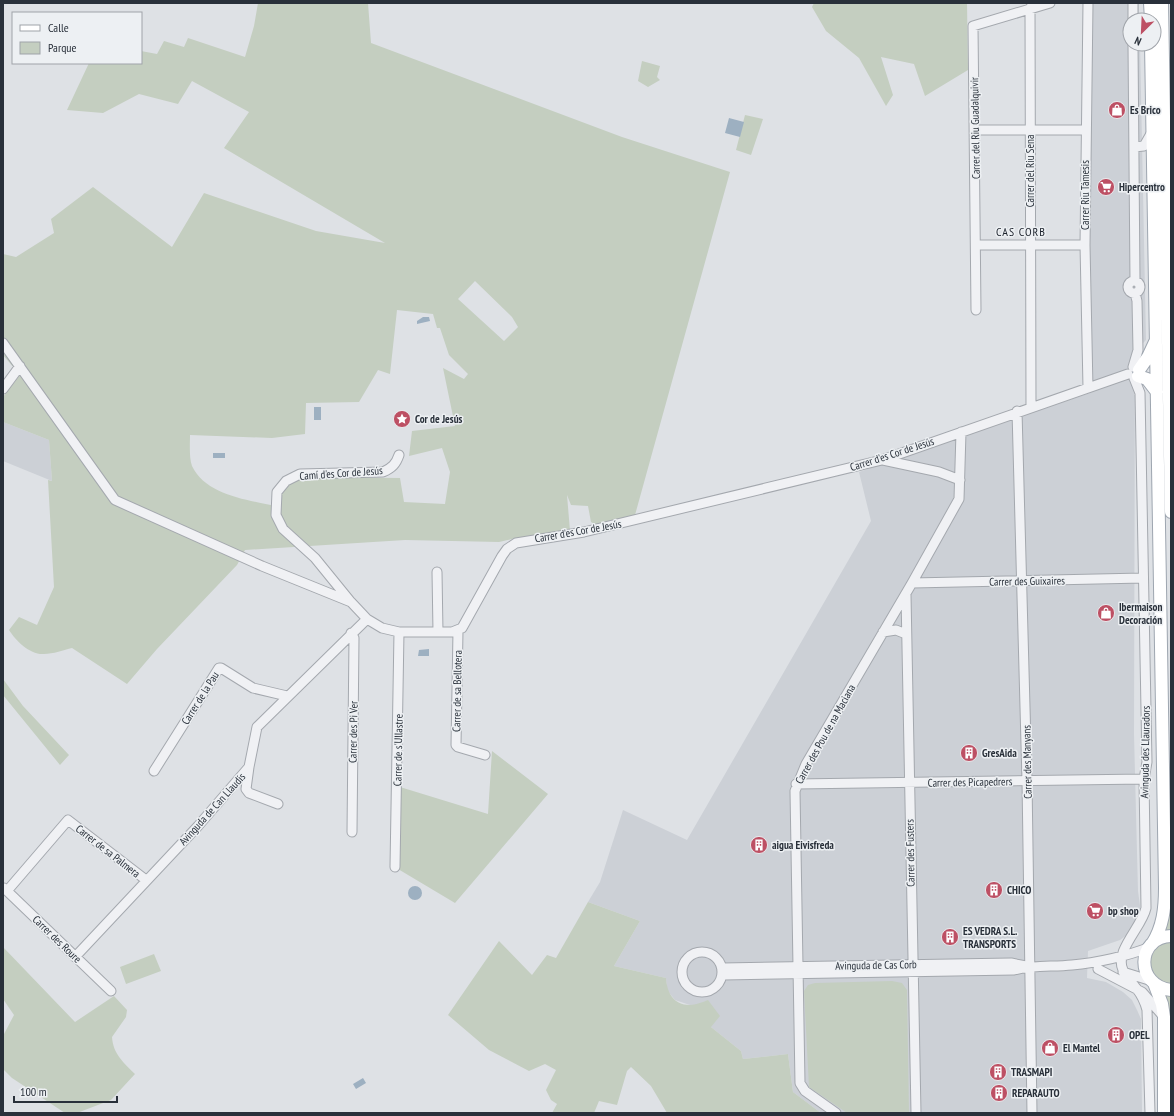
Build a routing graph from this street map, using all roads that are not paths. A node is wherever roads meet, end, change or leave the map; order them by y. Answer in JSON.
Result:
{"nodes":[{"id":1,"x":1050,"y":3,"type":"edge"},
{"id":2,"x":1088,"y":3,"type":"edge"},
{"id":3,"x":1162,"y":3,"type":"edge"},
{"id":4,"x":1030,"y":8,"type":"junction"},
{"id":5,"x":1133,"y":52,"type":"edge"},
{"id":6,"x":1151,"y":52,"type":"edge"},
{"id":7,"x":975,"y":130,"type":"junction"},
{"id":8,"x":1030,"y":130,"type":"junction"},
{"id":9,"x":1085,"y":130,"type":"junction"},
{"id":10,"x":1153,"y":131,"type":"junction"},
{"id":11,"x":1134,"y":148,"type":"junction"},
{"id":12,"x":1166,"y":188,"type":"junction"},
{"id":13,"x":1171,"y":203,"type":"edge"},
{"id":14,"x":976,"y":245,"type":"junction"},
{"id":15,"x":1031,"y":245,"type":"junction"},
{"id":16,"x":1085,"y":245,"type":"junction"},
{"id":17,"x":1171,"y":272,"type":"edge"},
{"id":18,"x":1167,"y":290,"type":"junction"},
{"id":19,"x":976,"y":310,"type":"dead end"},
{"id":20,"x":1156,"y":339,"type":"junction"},
{"id":21,"x":3,"y":343,"type":"edge"},
{"id":22,"x":20,"y":366,"type":"junction"},
{"id":23,"x":1134,"y":373,"type":"junction"},
{"id":24,"x":1088,"y":388,"type":"junction"},
{"id":25,"x":3,"y":389,"type":"edge"},
{"id":26,"x":1157,"y":392,"type":"junction"},
{"id":27,"x":1031,"y":406,"type":"junction"},
{"id":28,"x":1018,"y":411,"type":"junction"},
{"id":29,"x":961,"y":432,"type":"junction"},
{"id":30,"x":399,"y":455,"type":"dead end"},
{"id":31,"x":882,"y":460,"type":"junction"},
{"id":32,"x":960,"y":480,"type":"junction"},
{"id":33,"x":1171,"y":512,"type":"edge"},
{"id":34,"x":437,"y":572,"type":"dead end"},
{"id":35,"x":1143,"y":578,"type":"junction"},
{"id":36,"x":1022,"y":582,"type":"junction"},
{"id":37,"x":912,"y":583,"type":"junction"},
{"id":38,"x":906,"y":593,"type":"junction"},
{"id":39,"x":351,"y":602,"type":"junction"},
{"id":40,"x":366,"y":619,"type":"junction"},
{"id":41,"x":458,"y":631,"type":"junction"},
{"id":42,"x":399,"y":632,"type":"junction"},
{"id":43,"x":438,"y":632,"type":"junction"},
{"id":44,"x":883,"y":632,"type":"junction"},
{"id":45,"x":351,"y":633,"type":"junction"},
{"id":46,"x":906,"y":634,"type":"junction"},
{"id":47,"x":287,"y":696,"type":"junction"},
{"id":48,"x":484,"y":755,"type":"dead end"},
{"id":49,"x":1164,"y":761,"type":"junction"},
{"id":50,"x":1147,"y":762,"type":"junction"},
{"id":51,"x":249,"y":767,"type":"junction"},
{"id":52,"x":154,"y":771,"type":"dead end"},
{"id":53,"x":1144,"y":780,"type":"junction"},
{"id":54,"x":1027,"y":781,"type":"junction"},
{"id":55,"x":909,"y":782,"type":"junction"},
{"id":56,"x":796,"y":784,"type":"junction"},
{"id":57,"x":278,"y":804,"type":"dead end"},
{"id":58,"x":352,"y":832,"type":"dead end"},
{"id":59,"x":395,"y":867,"type":"dead end"},
{"id":60,"x":146,"y":880,"type":"junction"},
{"id":61,"x":5,"y":889,"type":"edge"},
{"id":62,"x":1171,"y":936,"type":"edge"},
{"id":63,"x":1151,"y":945,"type":"junction"},
{"id":64,"x":1122,"y":955,"type":"junction"},
{"id":65,"x":75,"y":957,"type":"junction"},
{"id":66,"x":1072,"y":965,"type":"junction"},
{"id":67,"x":1029,"y":966,"type":"junction"},
{"id":68,"x":913,"y":968,"type":"junction"},
{"id":69,"x":1098,"y":969,"type":"junction"},
{"id":70,"x":799,"y":970,"type":"junction"},
{"id":71,"x":723,"y":972,"type":"junction"},
{"id":72,"x":1124,"y":972,"type":"junction"},
{"id":73,"x":1153,"y":982,"type":"junction"},
{"id":74,"x":1137,"y":989,"type":"junction"},
{"id":75,"x":1171,"y":990,"type":"edge"},
{"id":76,"x":111,"y":991,"type":"dead end"},
{"id":77,"x":1164,"y":1017,"type":"junction"},
{"id":78,"x":836,"y":1113,"type":"edge"},
{"id":79,"x":916,"y":1113,"type":"edge"},
{"id":80,"x":1032,"y":1113,"type":"edge"},
{"id":81,"x":1150,"y":1113,"type":"edge"},
{"id":82,"x":1164,"y":1113,"type":"edge"}],
"edges":[{"from":1,"to":4,"type":"street","name":"Carrer del Riu Guadalquivir"},
{"from":2,"to":9,"type":"street","name":"Carrer Riu Támesis"},
{"from":3,"to":12,"type":"main road"},
{"from":4,"to":7,"type":"street","name":"Carrer del Riu Guadalquivir"},
{"from":4,"to":8,"type":"street","name":"Carrer del Riu Sena"},
{"from":5,"to":11,"type":"street"},
{"from":6,"to":10,"type":"main road"},
{"from":7,"to":8,"type":"street"},
{"from":7,"to":14,"type":"street","name":"Carrer del Riu Guadalquivir"},
{"from":8,"to":9,"type":"street"},
{"from":8,"to":15,"type":"street","name":"Carrer del Riu Sena"},
{"from":9,"to":16,"type":"street","name":"Carrer Riu Támesis"},
{"from":10,"to":11,"type":"street"},
{"from":10,"to":20,"type":"main road"},
{"from":11,"to":23,"type":"street"},
{"from":12,"to":13,"type":"street"},
{"from":12,"to":18,"type":"main road"},
{"from":14,"to":15,"type":"street"},
{"from":14,"to":19,"type":"street","name":"Carrer del Riu Guadalquivir"},
{"from":15,"to":16,"type":"street"},
{"from":15,"to":27,"type":"street","name":"Carrer del Riu Sena"},
{"from":16,"to":24,"type":"street","name":"Carrer Riu Támesis"},
{"from":17,"to":18,"type":"street"},
{"from":18,"to":33,"type":"main road"},
{"from":20,"to":23,"type":"main road"},
{"from":20,"to":26,"type":"main road"},
{"from":21,"to":22,"type":"street"},
{"from":22,"to":25,"type":"street"},
{"from":22,"to":39,"type":"street"},
{"from":23,"to":24,"type":"street"},
{"from":23,"to":26,"type":"main road"},
{"from":23,"to":35,"type":"street","name":"Avinguda des Llauradors"},
{"from":24,"to":27,"type":"street","name":"Carrer d'es Cor de Jesús"},
{"from":26,"to":49,"type":"main road"},
{"from":27,"to":28,"type":"street","name":"Carrer d'es Cor de Jesús"},
{"from":28,"to":29,"type":"street","name":"Carrer d'es Cor de Jesús"},
{"from":28,"to":36,"type":"street","name":"Carrer des Manyans"},
{"from":29,"to":31,"type":"street","name":"Carrer d'es Cor de Jesús"},
{"from":29,"to":32,"type":"street","name":"Carrer des Pou de na Maciana"},
{"from":30,"to":39,"type":"street","name":"Camí d'es Cor de Jesús"},
{"from":31,"to":32,"type":"street"},
{"from":31,"to":41,"type":"street","name":"Carrer d'es Cor de Jesús"},
{"from":32,"to":37,"type":"street","name":"Carrer des Pou de na Maciana"},
{"from":34,"to":43,"type":"street"},
{"from":35,"to":36,"type":"street","name":"Carrer des Guixaires"},
{"from":35,"to":50,"type":"street","name":"Avinguda des Llauradors"},
{"from":36,"to":37,"type":"street","name":"Carrer des Guixaires"},
{"from":36,"to":54,"type":"street","name":"Carrer des Manyans"},
{"from":37,"to":38,"type":"street","name":"Carrer des Pou de na Maciana"},
{"from":38,"to":44,"type":"street","name":"Carrer des Pou de na Maciana"},
{"from":38,"to":46,"type":"street","name":"Carrer des Fusters"},
{"from":39,"to":40,"type":"street"},
{"from":40,"to":42,"type":"street"},
{"from":40,"to":45,"type":"street","name":"Avinguda de Can Llaudis"},
{"from":41,"to":43,"type":"street"},
{"from":41,"to":48,"type":"street","name":"Carrer de sa Bellotera"},
{"from":42,"to":43,"type":"street"},
{"from":42,"to":59,"type":"street","name":"Carrer de s'Ullastre"},
{"from":44,"to":46,"type":"street"},
{"from":44,"to":56,"type":"street","name":"Carrer des Pou de na Maciana"},
{"from":45,"to":47,"type":"street","name":"Avinguda de Can Llaudis"},
{"from":45,"to":58,"type":"street","name":"Carrer des Pi Ver"},
{"from":46,"to":55,"type":"street","name":"Carrer des Fusters"},
{"from":47,"to":51,"type":"street","name":"Avinguda de Can Llaudis"},
{"from":47,"to":52,"type":"street","name":"Carrer de la Pau"},
{"from":49,"to":50,"type":"street"},
{"from":49,"to":63,"type":"main road"},
{"from":50,"to":53,"type":"street","name":"Avinguda des Llauradors"},
{"from":51,"to":57,"type":"street"},
{"from":51,"to":60,"type":"street","name":"Avinguda de Can Llaudis"},
{"from":53,"to":54,"type":"street","name":"Carrer des Picapedrers"},
{"from":53,"to":64,"type":"street","name":"Avinguda des Llauradors"},
{"from":54,"to":55,"type":"street","name":"Carrer des Picapedrers"},
{"from":54,"to":67,"type":"street","name":"Carrer des Manyans"},
{"from":55,"to":56,"type":"street","name":"Carrer des Picapedrers"},
{"from":55,"to":68,"type":"street","name":"Carrer des Fusters"},
{"from":56,"to":70,"type":"street","name":"Carrer des Pou de na Maciana"},
{"from":60,"to":61,"type":"street","name":"Carrer de sa Palmera"},
{"from":60,"to":65,"type":"street","name":"Avinguda de Can Llaudis"},
{"from":61,"to":65,"type":"street","name":"Carrer des Roure"},
{"from":62,"to":63,"type":"main road"},
{"from":63,"to":64,"type":"street"},
{"from":63,"to":73,"type":"main road"},
{"from":64,"to":66,"type":"street"},
{"from":64,"to":72,"type":"street"},
{"from":65,"to":76,"type":"street","name":"Carrer des Roure"},
{"from":66,"to":67,"type":"street","name":"Avinguda de Cas Corb"},
{"from":66,"to":69,"type":"street"},
{"from":67,"to":68,"type":"street","name":"Avinguda de Cas Corb"},
{"from":67,"to":80,"type":"street","name":"Carrer des Manyans"},
{"from":68,"to":70,"type":"street","name":"Avinguda de Cas Corb"},
{"from":68,"to":79,"type":"street","name":"Carrer des Fusters"},
{"from":69,"to":72,"type":"street"},
{"from":69,"to":74,"type":"street"},
{"from":70,"to":71,"type":"street","name":"Avinguda de Cas Corb"},
{"from":70,"to":78,"type":"street","name":"Carrer des Pou de na Maciana"},
{"from":71,"to":71,"type":"street"},
{"from":72,"to":73,"type":"street"},
{"from":72,"to":74,"type":"street"},
{"from":73,"to":75,"type":"main road"},
{"from":73,"to":77,"type":"main road"},
{"from":74,"to":77,"type":"street"},
{"from":74,"to":81,"type":"street"},
{"from":77,"to":82,"type":"main road"}]}
